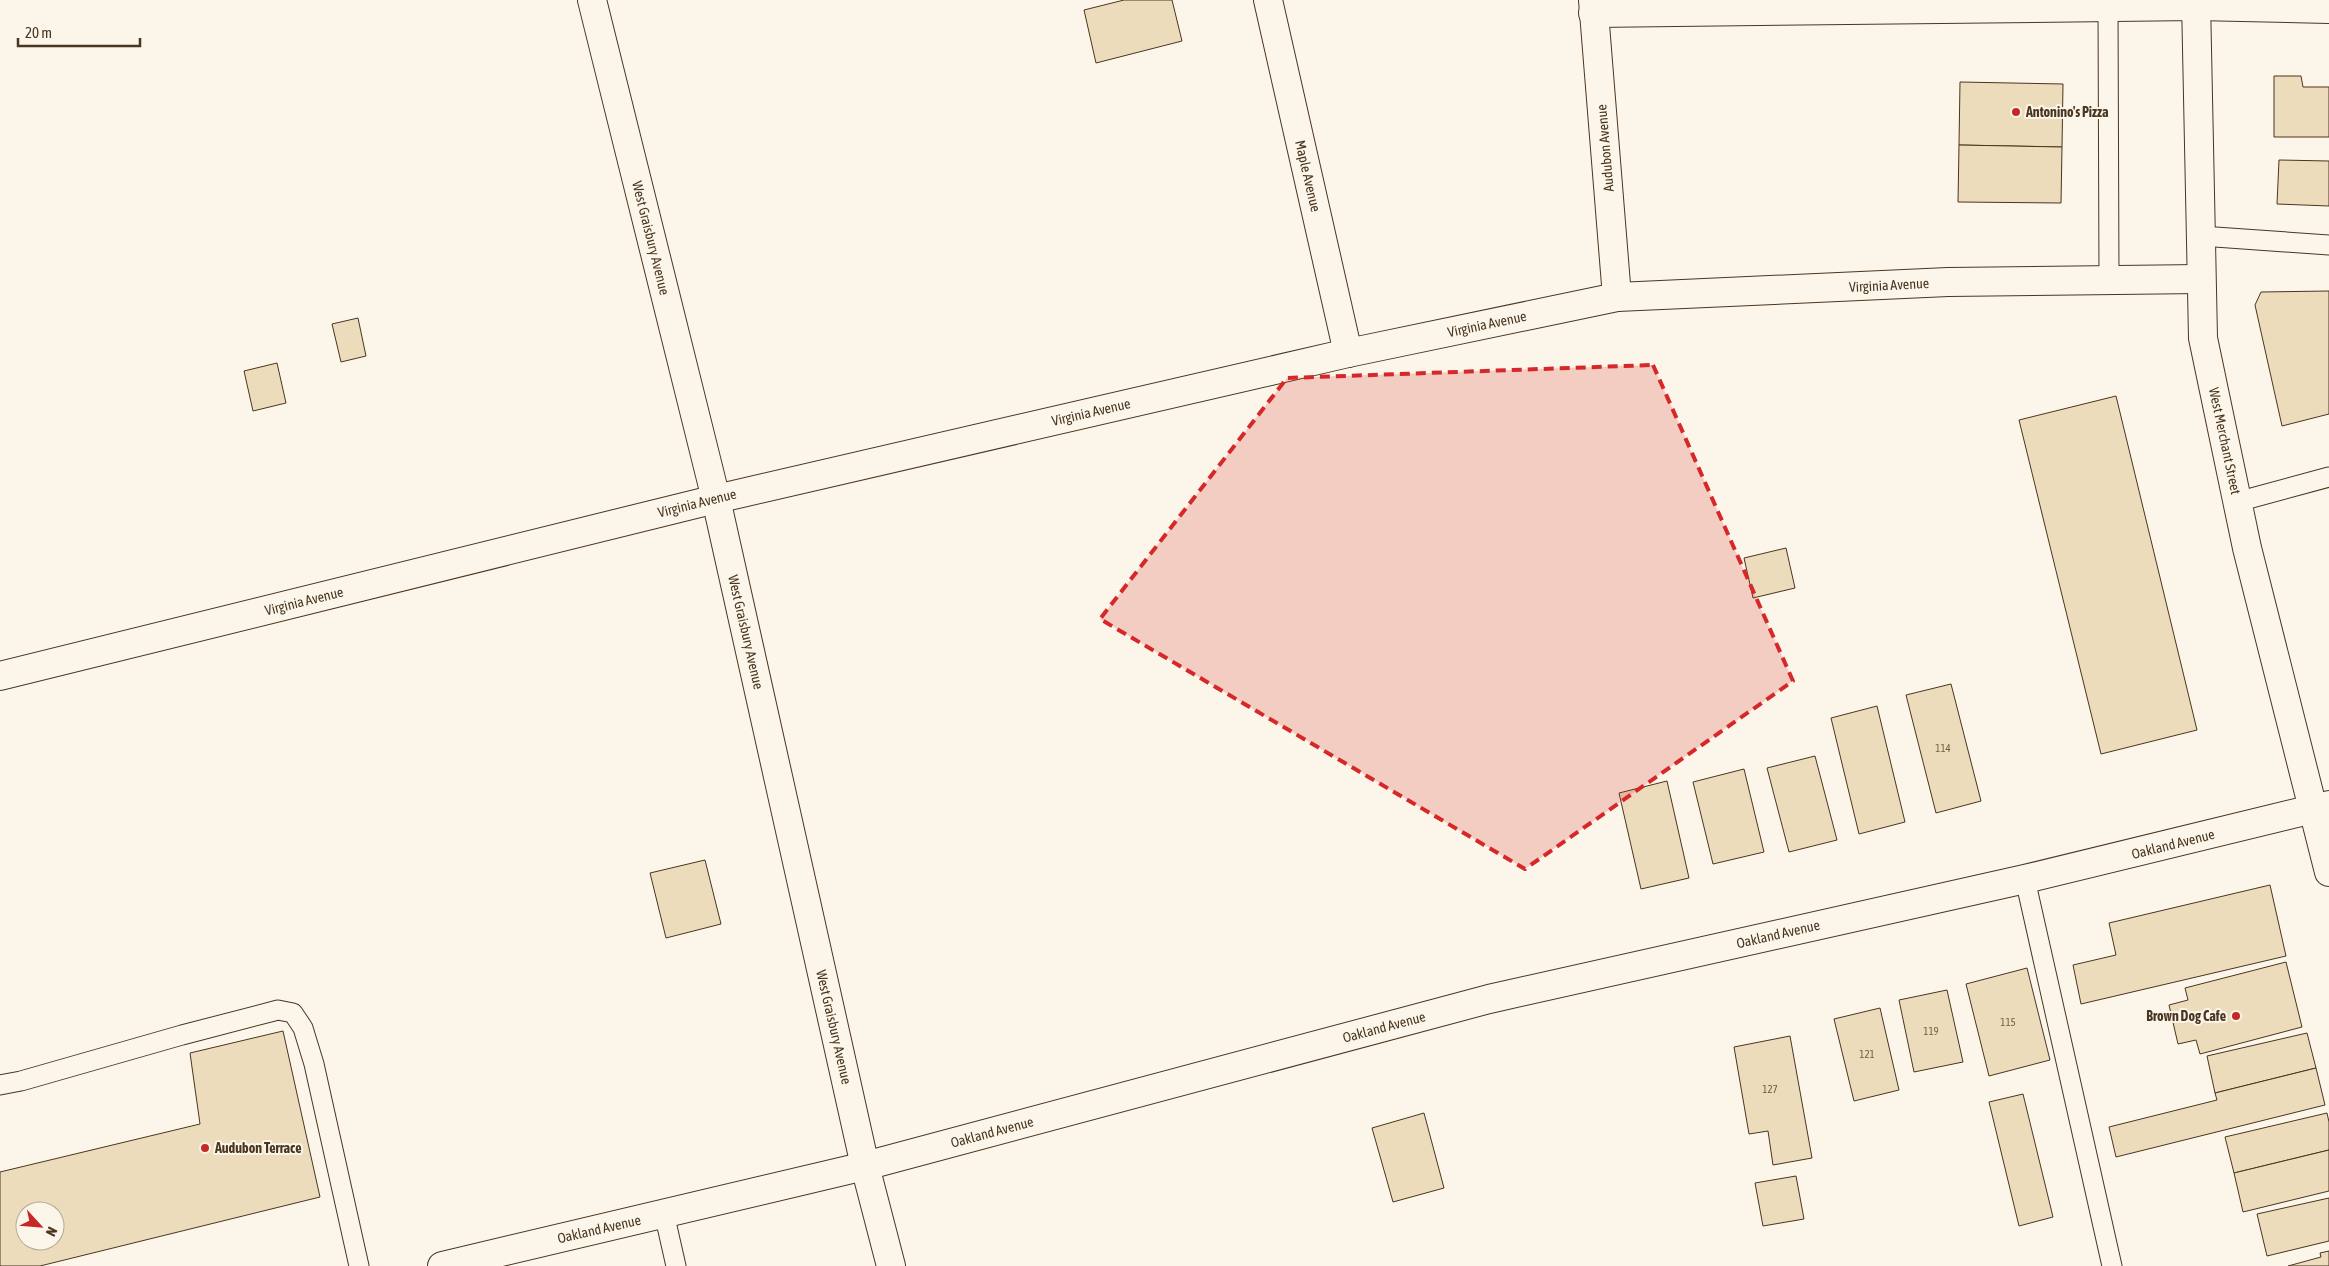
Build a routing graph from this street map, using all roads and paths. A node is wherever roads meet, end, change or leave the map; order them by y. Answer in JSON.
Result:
{"nodes":[{"id":1,"x":592,"y":0,"type":"edge"},
{"id":2,"x":1268,"y":0,"type":"edge"},
{"id":3,"x":2196,"y":3,"type":"edge"},
{"id":4,"x":1593,"y":7,"type":"edge"},
{"id":5,"x":2108,"y":7,"type":"junction"},
{"id":6,"x":2329,"y":9,"type":"edge"},
{"id":7,"x":2201,"y":236,"type":"junction"},
{"id":8,"x":2329,"y":245,"type":"edge"},
{"id":9,"x":2201,"y":279,"type":"junction"},
{"id":10,"x":2109,"y":280,"type":"junction"},
{"id":11,"x":1617,"y":297,"type":"junction"},
{"id":12,"x":1348,"y":353,"type":"junction"},
{"id":13,"x":2329,"y":477,"type":"edge"},
{"id":14,"x":716,"y":498,"type":"junction"},
{"id":15,"x":2237,"y":502,"type":"junction"},
{"id":16,"x":0,"y":676,"type":"edge"},
{"id":17,"x":2321,"y":806,"type":"edge"},
{"id":18,"x":2329,"y":872,"type":"edge"},
{"id":19,"x":2025,"y":879,"type":"junction"},
{"id":20,"x":0,"y":1085,"type":"edge"},
{"id":21,"x":865,"y":1166,"type":"junction"},
{"id":22,"x":664,"y":1213,"type":"junction"},
{"id":23,"x":359,"y":1266,"type":"edge"},
{"id":24,"x":442,"y":1266,"type":"edge"},
{"id":25,"x":676,"y":1266,"type":"edge"},
{"id":26,"x":891,"y":1266,"type":"edge"},
{"id":27,"x":2112,"y":1266,"type":"edge"}],
"edges":[{"from":1,"to":14,"type":"street","name":"West Graisbury Avenue"},
{"from":2,"to":12,"type":"street","name":"Maple Avenue"},
{"from":3,"to":5,"type":"street"},
{"from":3,"to":6,"type":"street"},
{"from":3,"to":7,"type":"street","name":"West Merchant Street"},
{"from":4,"to":5,"type":"street"},
{"from":4,"to":11,"type":"street","name":"Audubon Avenue"},
{"from":5,"to":10,"type":"lane"},
{"from":7,"to":8,"type":"lane"},
{"from":7,"to":9,"type":"street","name":"West Merchant Street"},
{"from":9,"to":10,"type":"street","name":"Virginia Avenue"},
{"from":9,"to":15,"type":"street","name":"West Merchant Street"},
{"from":10,"to":11,"type":"street","name":"Virginia Avenue"},
{"from":11,"to":12,"type":"street","name":"Virginia Avenue"},
{"from":12,"to":14,"type":"street","name":"Virginia Avenue"},
{"from":13,"to":15,"type":"lane"},
{"from":14,"to":16,"type":"street","name":"Virginia Avenue"},
{"from":14,"to":21,"type":"street","name":"West Graisbury Avenue"},
{"from":15,"to":17,"type":"street","name":"West Merchant Street"},
{"from":17,"to":18,"type":"street","name":"West Merchant Street"},
{"from":17,"to":19,"type":"street","name":"Oakland Avenue"},
{"from":19,"to":21,"type":"street","name":"Oakland Avenue"},
{"from":19,"to":27,"type":"lane"},
{"from":20,"to":23,"type":"lane"},
{"from":21,"to":22,"type":"street","name":"Oakland Avenue"},
{"from":21,"to":26,"type":"street","name":"West Graisbury Avenue"},
{"from":22,"to":24,"type":"street","name":"Oakland Avenue"},
{"from":22,"to":25,"type":"lane"}]}
